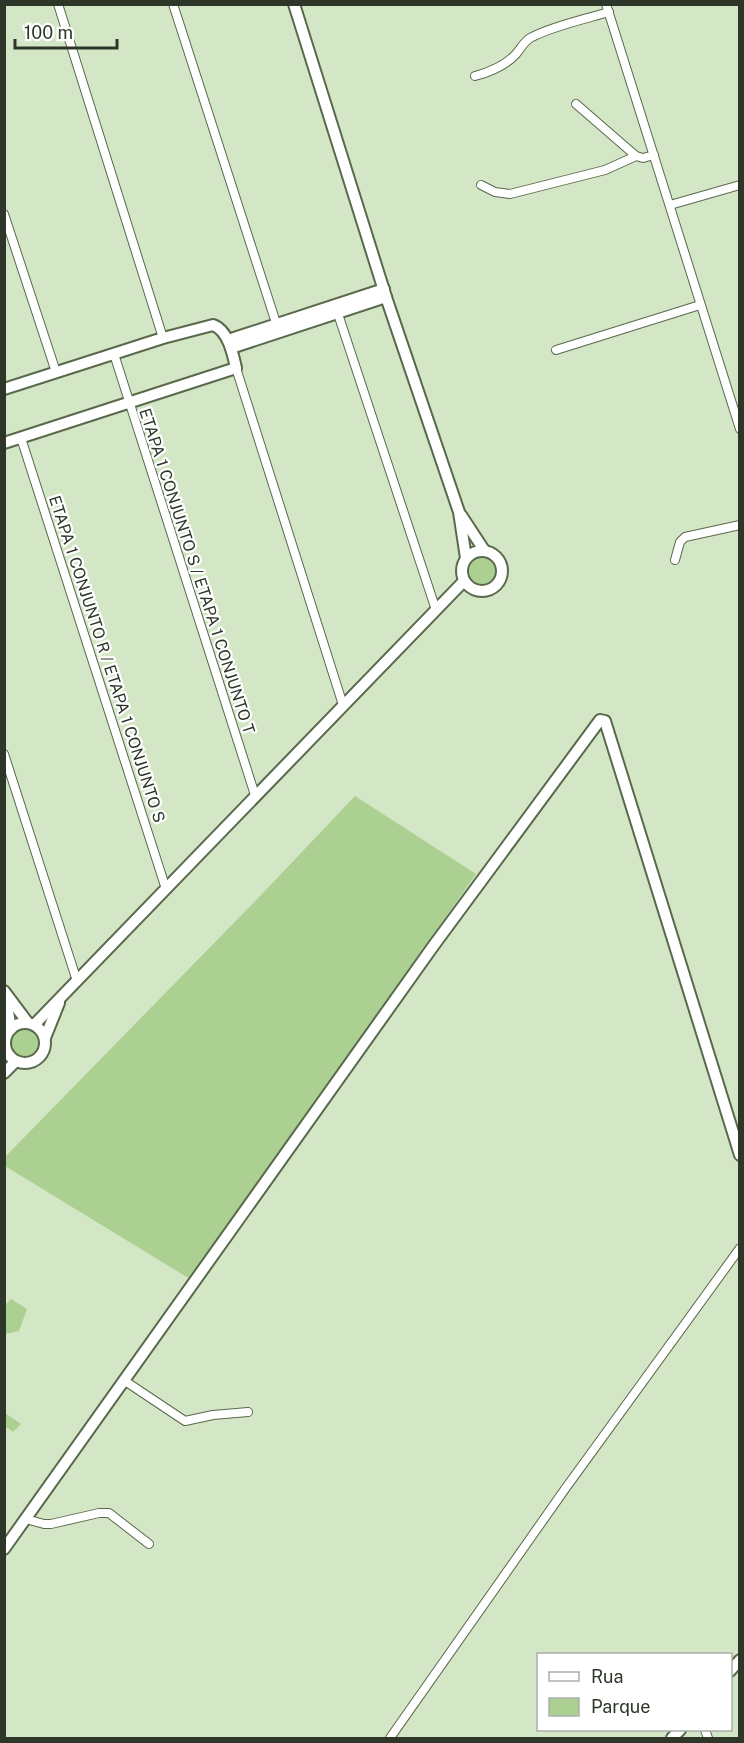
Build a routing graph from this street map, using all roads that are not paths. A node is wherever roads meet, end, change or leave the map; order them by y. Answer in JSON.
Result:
{"nodes":[{"id":1,"x":58,"y":4,"type":"edge"},
{"id":2,"x":173,"y":4,"type":"edge"},
{"id":3,"x":294,"y":4,"type":"edge"},
{"id":4,"x":607,"y":8,"type":"edge"},
{"id":5,"x":475,"y":76,"type":"dead end"},
{"id":6,"x":576,"y":104,"type":"dead end"},
{"id":7,"x":636,"y":156,"type":"junction"},
{"id":8,"x":654,"y":156,"type":"junction"},
{"id":9,"x":481,"y":184,"type":"dead end"},
{"id":10,"x":740,"y":185,"type":"edge"},
{"id":11,"x":670,"y":205,"type":"junction"},
{"id":12,"x":4,"y":214,"type":"edge"},
{"id":13,"x":385,"y":293,"type":"junction"},
{"id":14,"x":700,"y":306,"type":"junction"},
{"id":15,"x":338,"y":314,"type":"junction"},
{"id":16,"x":278,"y":328,"type":"junction"},
{"id":17,"x":163,"y":338,"type":"junction"},
{"id":18,"x":229,"y":344,"type":"junction"},
{"id":19,"x":556,"y":350,"type":"dead end"},
{"id":20,"x":114,"y":354,"type":"junction"},
{"id":21,"x":236,"y":368,"type":"junction"},
{"id":22,"x":56,"y":372,"type":"junction"},
{"id":23,"x":4,"y":389,"type":"edge"},
{"id":24,"x":735,"y":401,"type":"edge"},
{"id":25,"x":129,"y":404,"type":"junction"},
{"id":26,"x":740,"y":429,"type":"edge"},
{"id":27,"x":21,"y":438,"type":"junction"},
{"id":28,"x":4,"y":443,"type":"edge"},
{"id":29,"x":459,"y":512,"type":"junction"},
{"id":30,"x":740,"y":525,"type":"edge"},
{"id":31,"x":484,"y":550,"type":"junction"},
{"id":32,"x":466,"y":558,"type":"junction"},
{"id":33,"x":675,"y":560,"type":"dead end"},
{"id":34,"x":464,"y":581,"type":"junction"},
{"id":35,"x":436,"y":610,"type":"junction"},
{"id":36,"x":343,"y":705,"type":"junction"},
{"id":37,"x":4,"y":754,"type":"edge"},
{"id":38,"x":255,"y":795,"type":"junction"},
{"id":39,"x":166,"y":889,"type":"junction"},
{"id":40,"x":77,"y":981,"type":"junction"},
{"id":41,"x":4,"y":992,"type":"edge"},
{"id":42,"x":60,"y":1000,"type":"junction"},
{"id":43,"x":31,"y":1024,"type":"junction"},
{"id":44,"x":11,"y":1029,"type":"junction"},
{"id":45,"x":45,"y":1038,"type":"junction"},
{"id":46,"x":6,"y":1053,"type":"edge"},
{"id":47,"x":16,"y":1060,"type":"junction"},
{"id":48,"x":4,"y":1073,"type":"edge"},
{"id":49,"x":740,"y":1155,"type":"edge"},
{"id":50,"x":740,"y":1248,"type":"edge"},
{"id":51,"x":125,"y":1381,"type":"junction"},
{"id":52,"x":248,"y":1412,"type":"dead end"},
{"id":53,"x":26,"y":1519,"type":"junction"},
{"id":54,"x":149,"y":1544,"type":"dead end"},
{"id":55,"x":4,"y":1549,"type":"edge"},
{"id":56,"x":390,"y":1738,"type":"edge"}],
"edges":[{"from":1,"to":17,"type":"street"},
{"from":2,"to":16,"type":"street"},
{"from":3,"to":13,"type":"street"},
{"from":4,"to":5,"type":"street"},
{"from":4,"to":8,"type":"street"},
{"from":6,"to":7,"type":"street"},
{"from":7,"to":8,"type":"street"},
{"from":7,"to":9,"type":"street"},
{"from":8,"to":11,"type":"street"},
{"from":10,"to":11,"type":"street"},
{"from":11,"to":14,"type":"street"},
{"from":12,"to":22,"type":"street"},
{"from":13,"to":15,"type":"street"},
{"from":13,"to":16,"type":"street"},
{"from":13,"to":29,"type":"street"},
{"from":14,"to":19,"type":"street"},
{"from":14,"to":24,"type":"street"},
{"from":15,"to":16,"type":"street"},
{"from":15,"to":35,"type":"street"},
{"from":16,"to":18,"type":"street"},
{"from":17,"to":18,"type":"street"},
{"from":17,"to":20,"type":"street"},
{"from":18,"to":21,"type":"street"},
{"from":20,"to":22,"type":"street"},
{"from":20,"to":25,"type":"street","name":"ETAPA 1 CONJUNTO S / ETAPA 1 CONJUNTO T"},
{"from":21,"to":25,"type":"street"},
{"from":21,"to":36,"type":"street"},
{"from":22,"to":23,"type":"street"},
{"from":24,"to":26,"type":"street"},
{"from":25,"to":27,"type":"street"},
{"from":25,"to":38,"type":"street","name":"ETAPA 1 CONJUNTO S / ETAPA 1 CONJUNTO T"},
{"from":27,"to":28,"type":"street"},
{"from":27,"to":39,"type":"street","name":"ETAPA 1 CONJUNTO R / ETAPA 1 CONJUNTO S"},
{"from":29,"to":31,"type":"street"},
{"from":29,"to":32,"type":"street"},
{"from":30,"to":33,"type":"street"},
{"from":31,"to":32,"type":"street"},
{"from":31,"to":34,"type":"street"},
{"from":32,"to":34,"type":"street"},
{"from":34,"to":35,"type":"street"},
{"from":35,"to":36,"type":"street"},
{"from":36,"to":38,"type":"street"},
{"from":37,"to":40,"type":"street"},
{"from":38,"to":39,"type":"street"},
{"from":39,"to":40,"type":"street"},
{"from":40,"to":42,"type":"street"},
{"from":41,"to":43,"type":"street"},
{"from":41,"to":44,"type":"street"},
{"from":42,"to":43,"type":"street"},
{"from":42,"to":45,"type":"street"},
{"from":43,"to":44,"type":"street"},
{"from":43,"to":45,"type":"street"},
{"from":44,"to":46,"type":"street"},
{"from":45,"to":47,"type":"street"},
{"from":46,"to":47,"type":"street"},
{"from":47,"to":48,"type":"street"},
{"from":49,"to":51,"type":"street"},
{"from":50,"to":56,"type":"street"},
{"from":51,"to":52,"type":"street"},
{"from":51,"to":53,"type":"street"},
{"from":53,"to":54,"type":"street"},
{"from":53,"to":55,"type":"street"}]}
